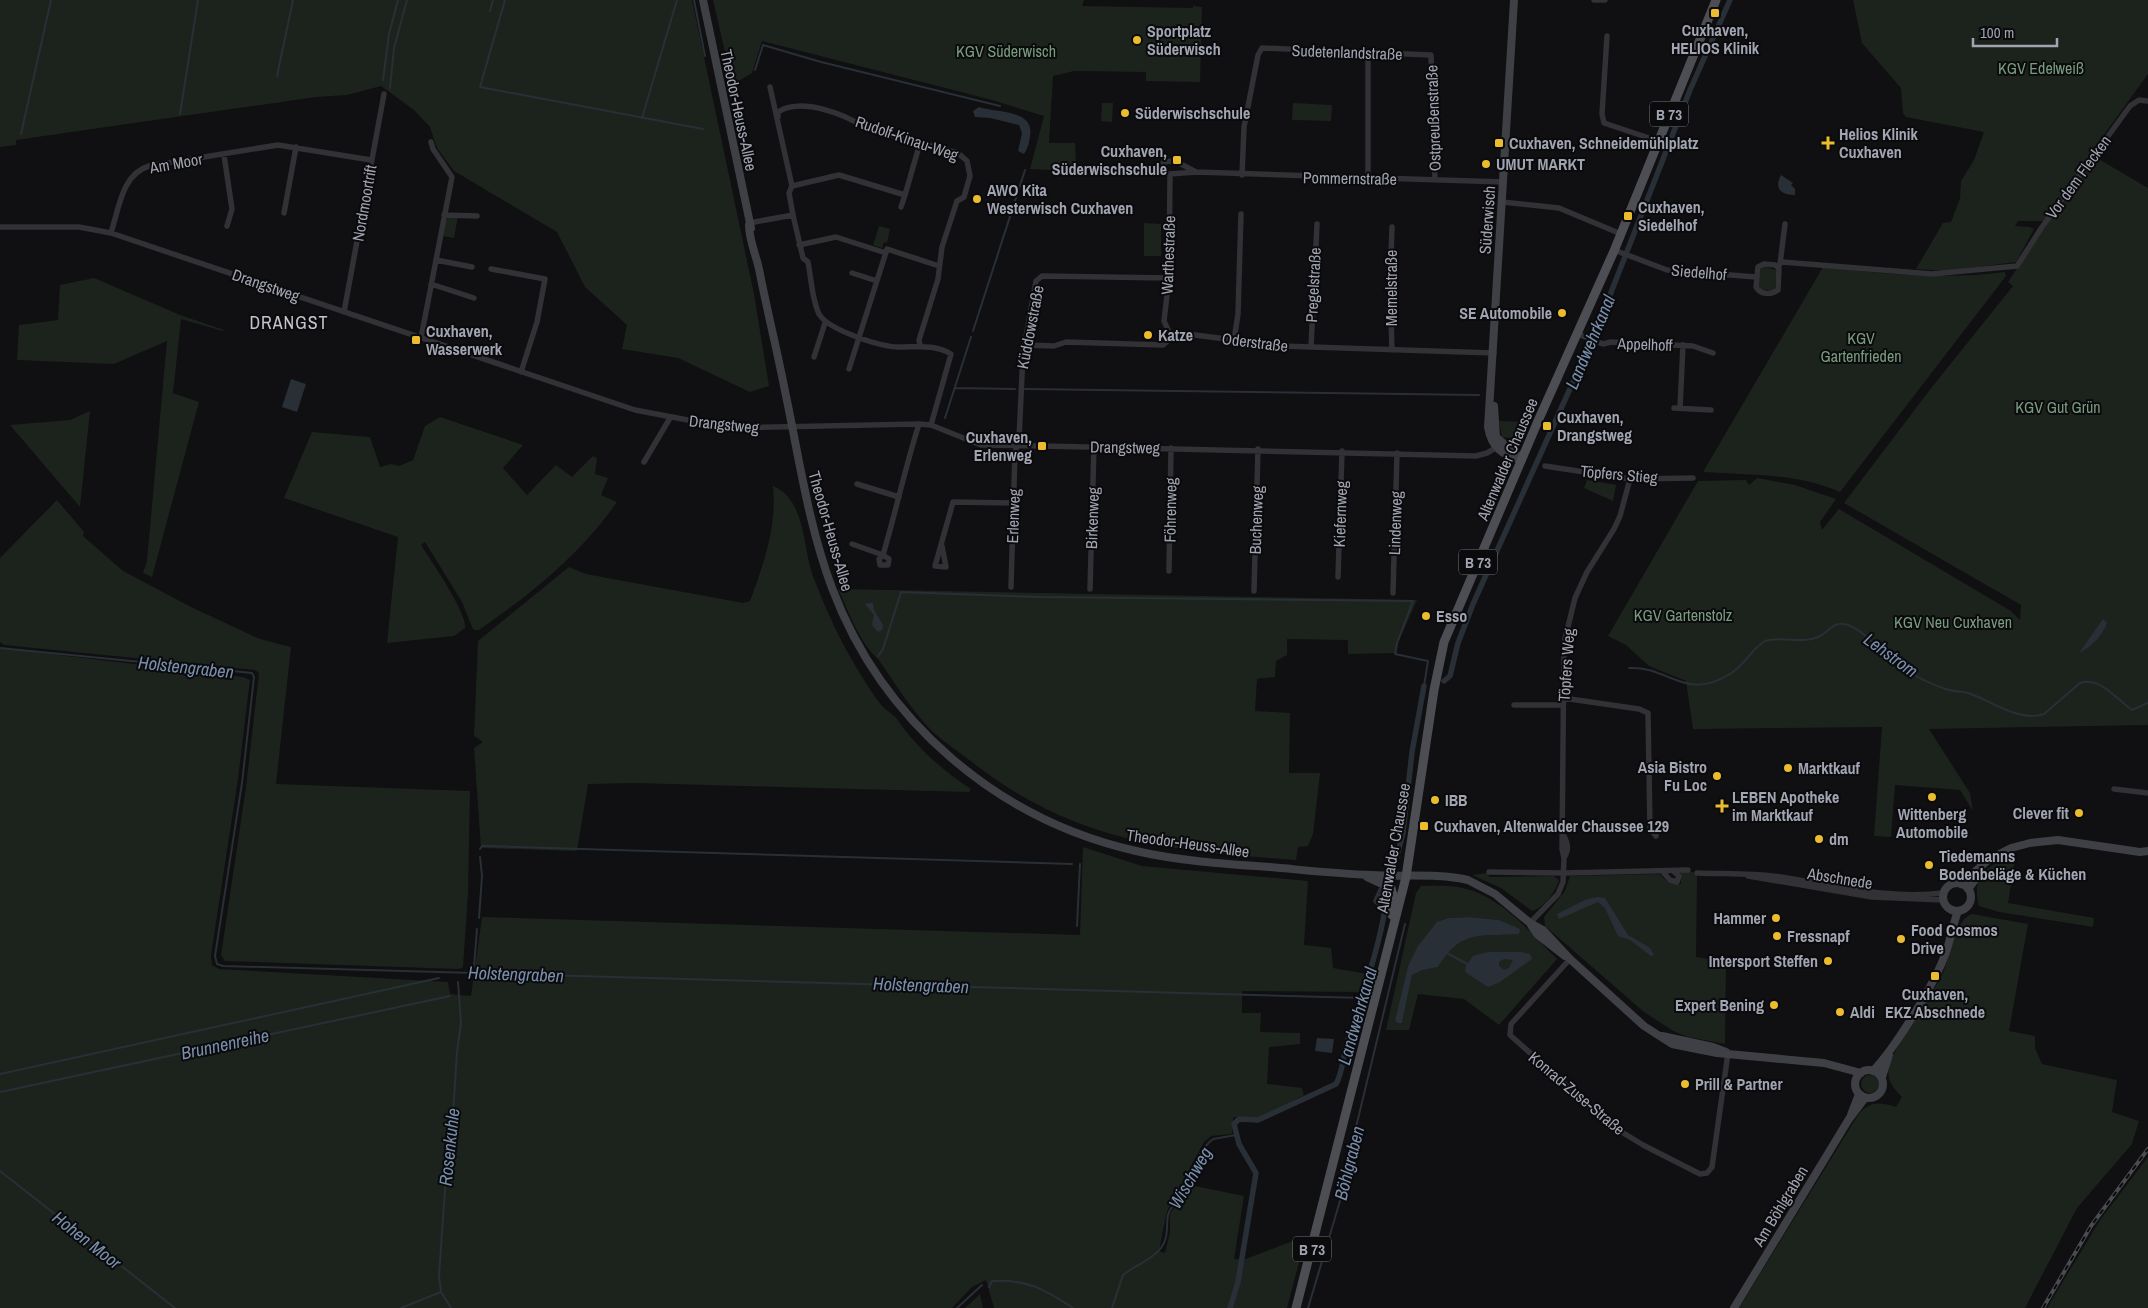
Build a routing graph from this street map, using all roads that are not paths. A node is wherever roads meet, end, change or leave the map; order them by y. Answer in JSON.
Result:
{"nodes":[{"id":1,"x":703,"y":0,"type":"edge"},
{"id":2,"x":1514,"y":0,"type":"edge"},
{"id":3,"x":1594,"y":0,"type":"edge"},
{"id":4,"x":1605,"y":0,"type":"edge"},
{"id":5,"x":1716,"y":0,"type":"edge"},
{"id":6,"x":1607,"y":36,"type":"dead end"},
{"id":7,"x":1368,"y":53,"type":"junction"},
{"id":8,"x":1431,"y":55,"type":"joint"},
{"id":9,"x":770,"y":87,"type":"dead end"},
{"id":10,"x":384,"y":94,"type":"dead end"},
{"id":11,"x":2148,"y":101,"type":"edge"},
{"id":12,"x":778,"y":116,"type":"junction"},
{"id":13,"x":431,"y":142,"type":"dead end"},
{"id":14,"x":1658,"y":142,"type":"junction"},
{"id":15,"x":920,"y":143,"type":"junction"},
{"id":16,"x":296,"y":148,"type":"junction"},
{"id":17,"x":224,"y":155,"type":"junction"},
{"id":18,"x":372,"y":160,"type":"junction"},
{"id":19,"x":1196,"y":172,"type":"junction"},
{"id":20,"x":1170,"y":174,"type":"junction"},
{"id":21,"x":1242,"y":175,"type":"junction"},
{"id":22,"x":1368,"y":178,"type":"junction"},
{"id":23,"x":1435,"y":180,"type":"junction"},
{"id":24,"x":1504,"y":182,"type":"junction"},
{"id":25,"x":792,"y":186,"type":"junction"},
{"id":26,"x":905,"y":195,"type":"junction"},
{"id":27,"x":1502,"y":202,"type":"junction"},
{"id":28,"x":901,"y":207,"type":"dead end"},
{"id":29,"x":284,"y":213,"type":"dead end"},
{"id":30,"x":1241,"y":214,"type":"dead end"},
{"id":31,"x":444,"y":215,"type":"junction"},
{"id":32,"x":793,"y":215,"type":"junction"},
{"id":33,"x":477,"y":216,"type":"dead end"},
{"id":34,"x":749,"y":224,"type":"junction"},
{"id":35,"x":1316,"y":224,"type":"dead end"},
{"id":36,"x":1785,"y":224,"type":"dead end"},
{"id":37,"x":227,"y":226,"type":"dead end"},
{"id":38,"x":0,"y":227,"type":"edge"},
{"id":39,"x":1392,"y":227,"type":"dead end"},
{"id":40,"x":110,"y":232,"type":"junction"},
{"id":41,"x":1621,"y":234,"type":"junction"},
{"id":42,"x":799,"y":245,"type":"junction"},
{"id":43,"x":1618,"y":251,"type":"junction"},
{"id":44,"x":886,"y":253,"type":"junction"},
{"id":45,"x":436,"y":260,"type":"junction"},
{"id":46,"x":1780,"y":264,"type":"junction"},
{"id":47,"x":939,"y":266,"type":"junction"},
{"id":48,"x":472,"y":267,"type":"dead end"},
{"id":49,"x":490,"y":268,"type":"dead end"},
{"id":50,"x":852,"y":273,"type":"dead end"},
{"id":51,"x":1756,"y":277,"type":"junction"},
{"id":52,"x":1169,"y":278,"type":"junction"},
{"id":53,"x":877,"y":281,"type":"junction"},
{"id":54,"x":431,"y":284,"type":"junction"},
{"id":55,"x":474,"y":298,"type":"dead end"},
{"id":56,"x":344,"y":312,"type":"junction"},
{"id":57,"x":825,"y":322,"type":"junction"},
{"id":58,"x":1170,"y":334,"type":"junction"},
{"id":59,"x":1578,"y":334,"type":"junction"},
{"id":60,"x":859,"y":337,"type":"junction"},
{"id":61,"x":421,"y":338,"type":"junction"},
{"id":62,"x":1234,"y":340,"type":"junction"},
{"id":63,"x":920,"y":345,"type":"junction"},
{"id":64,"x":1025,"y":345,"type":"junction"},
{"id":65,"x":1683,"y":345,"type":"junction"},
{"id":66,"x":1310,"y":347,"type":"junction"},
{"id":67,"x":1392,"y":350,"type":"junction"},
{"id":68,"x":1494,"y":353,"type":"junction"},
{"id":69,"x":1713,"y":353,"type":"dead end"},
{"id":70,"x":814,"y":357,"type":"dead end"},
{"id":71,"x":849,"y":369,"type":"dead end"},
{"id":72,"x":520,"y":372,"type":"junction"},
{"id":73,"x":1712,"y":410,"type":"dead end"},
{"id":74,"x":670,"y":418,"type":"junction"},
{"id":75,"x":919,"y":424,"type":"junction"},
{"id":76,"x":930,"y":425,"type":"junction"},
{"id":77,"x":791,"y":428,"type":"junction"},
{"id":78,"x":1017,"y":446,"type":"junction"},
{"id":79,"x":1094,"y":446,"type":"junction"},
{"id":80,"x":1499,"y":446,"type":"junction"},
{"id":81,"x":1171,"y":448,"type":"junction"},
{"id":82,"x":1258,"y":450,"type":"junction"},
{"id":83,"x":1342,"y":451,"type":"junction"},
{"id":84,"x":1397,"y":453,"type":"junction"},
{"id":85,"x":1522,"y":460,"type":"junction"},
{"id":86,"x":644,"y":462,"type":"dead end"},
{"id":87,"x":1545,"y":466,"type":"dead end"},
{"id":88,"x":1630,"y":478,"type":"junction"},
{"id":89,"x":1693,"y":478,"type":"dead end"},
{"id":90,"x":857,"y":484,"type":"dead end"},
{"id":91,"x":899,"y":497,"type":"junction"},
{"id":92,"x":1014,"y":503,"type":"junction"},
{"id":93,"x":852,"y":544,"type":"dead end"},
{"id":94,"x":942,"y":546,"type":"dead end"},
{"id":95,"x":1169,"y":571,"type":"dead end"},
{"id":96,"x":1338,"y":577,"type":"dead end"},
{"id":97,"x":1011,"y":588,"type":"dead end"},
{"id":98,"x":1090,"y":589,"type":"dead end"},
{"id":99,"x":1254,"y":591,"type":"dead end"},
{"id":100,"x":1393,"y":593,"type":"dead end"},
{"id":101,"x":1563,"y":698,"type":"junction"},
{"id":102,"x":1514,"y":705,"type":"dead end"},
{"id":103,"x":1563,"y":705,"type":"junction"},
{"id":104,"x":2114,"y":789,"type":"dead end"},
{"id":105,"x":2148,"y":794,"type":"edge"},
{"id":106,"x":1656,"y":836,"type":"dead end"},
{"id":107,"x":2148,"y":845,"type":"edge"},
{"id":108,"x":2134,"y":850,"type":"junction"},
{"id":109,"x":2148,"y":851,"type":"edge"},
{"id":110,"x":1994,"y":857,"type":"junction"},
{"id":111,"x":1688,"y":870,"type":"dead end"},
{"id":112,"x":1662,"y":871,"type":"junction"},
{"id":113,"x":1673,"y":871,"type":"junction"},
{"id":114,"x":1489,"y":872,"type":"dead end"},
{"id":115,"x":1564,"y":873,"type":"junction"},
{"id":116,"x":1697,"y":873,"type":"dead end"},
{"id":117,"x":1363,"y":875,"type":"junction"},
{"id":118,"x":1406,"y":877,"type":"junction"},
{"id":119,"x":1962,"y":884,"type":"junction"},
{"id":120,"x":1391,"y":888,"type":"joint"},
{"id":121,"x":1968,"y":889,"type":"junction"},
{"id":122,"x":1943,"y":896,"type":"junction"},
{"id":123,"x":1948,"y":908,"type":"junction"},
{"id":124,"x":1958,"y":911,"type":"junction"},
{"id":125,"x":1530,"y":924,"type":"junction"},
{"id":126,"x":1950,"y":939,"type":"junction"},
{"id":127,"x":1389,"y":948,"type":"junction"},
{"id":128,"x":1570,"y":959,"type":"junction"},
{"id":129,"x":1892,"y":1047,"type":"junction"},
{"id":130,"x":1728,"y":1053,"type":"junction"},
{"id":131,"x":1872,"y":1070,"type":"junction"},
{"id":132,"x":1859,"y":1076,"type":"junction"},
{"id":133,"x":1882,"y":1077,"type":"junction"},
{"id":134,"x":1862,"y":1096,"type":"junction"},
{"id":135,"x":1296,"y":1308,"type":"edge"},
{"id":136,"x":1734,"y":1308,"type":"edge"}],
"edges":[{"from":1,"to":34,"type":"street","name":"Theodor-Heuss-Allee"},
{"from":2,"to":24,"type":"street","name":"Süderwisch"},
{"from":3,"to":4,"type":"street"},
{"from":5,"to":14,"type":"main road","name":"Altenwalder Chaussee","number":"B 73"},
{"from":6,"to":14,"type":"street"},
{"from":7,"to":8,"type":"street","name":"Sudetenlandstraße"},
{"from":7,"to":21,"type":"street","name":"Sudetenlandstraße"},
{"from":7,"to":22,"type":"street"},
{"from":8,"to":23,"type":"street","name":"Ostpreußenstraße"},
{"from":9,"to":12,"type":"street"},
{"from":10,"to":18,"type":"street","name":"Nordmoortrift"},
{"from":11,"to":46,"type":"street","name":"Vor dem Flecken"},
{"from":12,"to":15,"type":"street","name":"Rudolf-Kinau-Weg"},
{"from":12,"to":25,"type":"street"},
{"from":13,"to":31,"type":"street"},
{"from":14,"to":41,"type":"main road","name":"Altenwalder Chaussee","number":"B 73"},
{"from":15,"to":26,"type":"street"},
{"from":15,"to":47,"type":"street","name":"Rudolf-Kinau-Weg"},
{"from":16,"to":17,"type":"street","name":"Am Moor"},
{"from":16,"to":18,"type":"street","name":"Am Moor"},
{"from":16,"to":29,"type":"street"},
{"from":17,"to":37,"type":"street","name":"Am Moor"},
{"from":17,"to":40,"type":"street","name":"Am Moor"},
{"from":18,"to":56,"type":"street","name":"Nordmoortrift"},
{"from":19,"to":20,"type":"street","name":"Pommernstraße"},
{"from":19,"to":20,"type":"street","name":"Pommernstraße"},
{"from":19,"to":21,"type":"street","name":"Pommernstraße"},
{"from":20,"to":52,"type":"street","name":"Warthestraße"},
{"from":21,"to":22,"type":"street","name":"Pommernstraße"},
{"from":22,"to":23,"type":"street","name":"Pommernstraße"},
{"from":23,"to":24,"type":"street","name":"Pommernstraße"},
{"from":24,"to":27,"type":"street","name":"Süderwisch"},
{"from":25,"to":26,"type":"street"},
{"from":25,"to":32,"type":"street"},
{"from":26,"to":28,"type":"street"},
{"from":27,"to":41,"type":"street"},
{"from":27,"to":68,"type":"street","name":"Süderwisch"},
{"from":30,"to":62,"type":"street"},
{"from":31,"to":33,"type":"street"},
{"from":31,"to":45,"type":"street"},
{"from":32,"to":34,"type":"street"},
{"from":32,"to":42,"type":"street"},
{"from":34,"to":77,"type":"street","name":"Theodor-Heuss-Allee"},
{"from":35,"to":66,"type":"street","name":"Pregelstraße"},
{"from":36,"to":46,"type":"street"},
{"from":38,"to":40,"type":"street","name":"Drangstweg"},
{"from":39,"to":67,"type":"street","name":"Memelstraße"},
{"from":40,"to":56,"type":"street","name":"Drangstweg"},
{"from":41,"to":43,"type":"main road","name":"Altenwalder Chaussee","number":"B 73"},
{"from":42,"to":44,"type":"street"},
{"from":42,"to":57,"type":"street"},
{"from":43,"to":51,"type":"street","name":"Siedelhof"},
{"from":43,"to":59,"type":"main road","name":"Altenwalder Chaussee","number":"B 73"},
{"from":44,"to":47,"type":"street"},
{"from":44,"to":53,"type":"street"},
{"from":45,"to":48,"type":"street"},
{"from":45,"to":54,"type":"street"},
{"from":46,"to":51,"type":"street"},
{"from":46,"to":51,"type":"street"},
{"from":47,"to":63,"type":"street","name":"Rudolf-Kinau-Weg"},
{"from":49,"to":72,"type":"street"},
{"from":50,"to":53,"type":"street"},
{"from":52,"to":58,"type":"street","name":"Warthestraße"},
{"from":52,"to":64,"type":"street","name":"Küddowstraße"},
{"from":53,"to":60,"type":"street"},
{"from":54,"to":55,"type":"street"},
{"from":54,"to":61,"type":"street"},
{"from":56,"to":61,"type":"street","name":"Drangstweg"},
{"from":57,"to":60,"type":"street"},
{"from":57,"to":70,"type":"street"},
{"from":58,"to":62,"type":"street","name":"Oderstraße"},
{"from":58,"to":64,"type":"street","name":"Oderstraße"},
{"from":59,"to":65,"type":"street","name":"Appelhoff"},
{"from":59,"to":85,"type":"main road","name":"Altenwalder Chaussee","number":"B 73"},
{"from":60,"to":63,"type":"street"},
{"from":60,"to":71,"type":"street"},
{"from":61,"to":72,"type":"street","name":"Drangstweg"},
{"from":62,"to":66,"type":"street","name":"Oderstraße"},
{"from":63,"to":76,"type":"street"},
{"from":64,"to":78,"type":"street","name":"Küddowstraße"},
{"from":65,"to":69,"type":"street","name":"Appelhoff"},
{"from":65,"to":73,"type":"street"},
{"from":66,"to":67,"type":"street","name":"Oderstraße"},
{"from":67,"to":68,"type":"street","name":"Oderstraße"},
{"from":68,"to":80,"type":"street","name":"Süderwisch"},
{"from":72,"to":74,"type":"street","name":"Drangstweg"},
{"from":74,"to":77,"type":"street","name":"Drangstweg"},
{"from":74,"to":86,"type":"street"},
{"from":75,"to":76,"type":"street","name":"Drangstweg"},
{"from":75,"to":77,"type":"street","name":"Drangstweg"},
{"from":75,"to":91,"type":"street"},
{"from":76,"to":78,"type":"street","name":"Drangstweg"},
{"from":77,"to":117,"type":"street","name":"Theodor-Heuss-Allee"},
{"from":78,"to":79,"type":"street","name":"Drangstweg"},
{"from":78,"to":92,"type":"street","name":"Erlenweg"},
{"from":79,"to":81,"type":"street","name":"Drangstweg"},
{"from":79,"to":98,"type":"street","name":"Birkenweg"},
{"from":80,"to":84,"type":"street","name":"Drangstweg"},
{"from":80,"to":85,"type":"street"},
{"from":81,"to":82,"type":"street","name":"Drangstweg"},
{"from":81,"to":95,"type":"street","name":"Föhrenweg"},
{"from":82,"to":83,"type":"street","name":"Drangstweg"},
{"from":82,"to":99,"type":"street","name":"Buchenweg"},
{"from":83,"to":84,"type":"street","name":"Drangstweg"},
{"from":83,"to":96,"type":"street","name":"Kiefernweg"},
{"from":84,"to":100,"type":"street","name":"Lindenweg"},
{"from":85,"to":118,"type":"main road","name":"Altenwalder Chaussee","number":"B 73"},
{"from":87,"to":88,"type":"street","name":"Töpfers Stieg"},
{"from":88,"to":89,"type":"street","name":"Töpfers Stieg"},
{"from":88,"to":101,"type":"street","name":"Töpfers Weg"},
{"from":90,"to":91,"type":"street"},
{"from":91,"to":93,"type":"street"},
{"from":92,"to":94,"type":"street"},
{"from":92,"to":97,"type":"street","name":"Erlenweg"},
{"from":101,"to":103,"type":"street","name":"Töpfers Weg"},
{"from":101,"to":106,"type":"street"},
{"from":102,"to":103,"type":"street"},
{"from":103,"to":115,"type":"street","name":"Töpfers Weg"},
{"from":104,"to":105,"type":"street"},
{"from":107,"to":108,"type":"street"},
{"from":108,"to":109,"type":"street"},
{"from":108,"to":110,"type":"street"},
{"from":110,"to":119,"type":"street"},
{"from":110,"to":121,"type":"street"},
{"from":111,"to":113,"type":"street"},
{"from":112,"to":113,"type":"street"},
{"from":112,"to":113,"type":"street"},
{"from":112,"to":115,"type":"street"},
{"from":114,"to":115,"type":"street"},
{"from":115,"to":125,"type":"street","name":"Töpfers Weg"},
{"from":116,"to":122,"type":"street","name":"Abschnede"},
{"from":117,"to":118,"type":"street","name":"Theodor-Heuss-Allee"},
{"from":117,"to":120,"type":"street"},
{"from":118,"to":125,"type":"street","name":"Theodor-Heuss-Allee"},
{"from":118,"to":127,"type":"main road","name":"Altenwalder Chaussee","number":"B 73"},
{"from":119,"to":121,"type":"street"},
{"from":119,"to":122,"type":"street"},
{"from":120,"to":127,"type":"main road","name":"Altenwalder Chaussee","number":"B 73"},
{"from":121,"to":124,"type":"street"},
{"from":122,"to":123,"type":"street"},
{"from":123,"to":124,"type":"street"},
{"from":123,"to":126,"type":"street"},
{"from":124,"to":126,"type":"street"},
{"from":125,"to":128,"type":"street","name":"Theodor-Heuss-Allee"},
{"from":126,"to":129,"type":"street"},
{"from":127,"to":135,"type":"main road","name":"Altenwalder Chaussee","number":"B 73"},
{"from":128,"to":130,"type":"street","name":"Theodor-Heuss-Allee"},
{"from":128,"to":130,"type":"street","name":"Konrad-Zuse-Straße"},
{"from":129,"to":131,"type":"street"},
{"from":129,"to":133,"type":"street"},
{"from":130,"to":132,"type":"street"},
{"from":131,"to":132,"type":"street"},
{"from":131,"to":133,"type":"street"},
{"from":132,"to":134,"type":"street"},
{"from":133,"to":134,"type":"street"},
{"from":134,"to":136,"type":"street","name":"Am Böhlgraben"}]}
